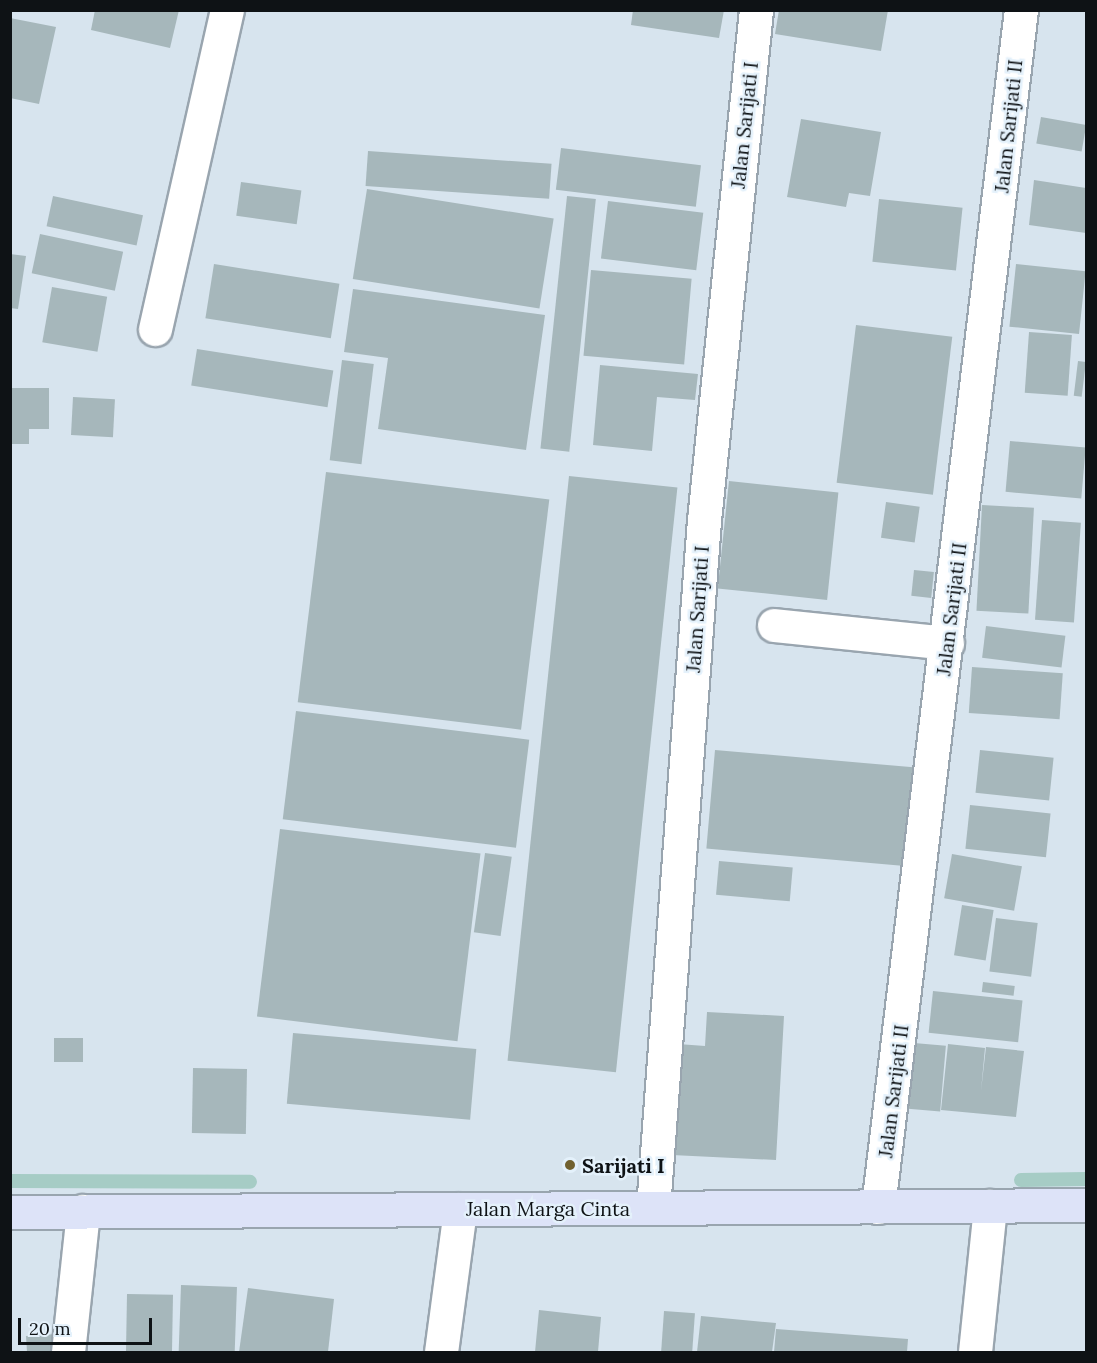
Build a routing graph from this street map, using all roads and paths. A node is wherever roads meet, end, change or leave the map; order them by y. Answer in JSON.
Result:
{"nodes":[{"id":1,"x":227,"y":10,"type":"edge"},
{"id":2,"x":756,"y":10,"type":"edge"},
{"id":3,"x":1021,"y":10,"type":"edge"},
{"id":4,"x":155,"y":328,"type":"dead end"},
{"id":5,"x":774,"y":625,"type":"dead end"},
{"id":6,"x":947,"y":643,"type":"junction"},
{"id":7,"x":990,"y":1206,"type":"junction"},
{"id":8,"x":1086,"y":1206,"type":"edge"},
{"id":9,"x":878,"y":1207,"type":"junction"},
{"id":10,"x":653,"y":1208,"type":"junction"},
{"id":11,"x":460,"y":1209,"type":"junction"},
{"id":12,"x":83,"y":1211,"type":"junction"},
{"id":13,"x":10,"y":1212,"type":"edge"},
{"id":14,"x":68,"y":1353,"type":"edge"},
{"id":15,"x":441,"y":1353,"type":"edge"},
{"id":16,"x":975,"y":1353,"type":"edge"}],
"edges":[{"from":1,"to":4,"type":"street"},
{"from":2,"to":10,"type":"street","name":"Jalan Sarijati I"},
{"from":3,"to":6,"type":"street","name":"Jalan Sarijati II"},
{"from":5,"to":6,"type":"street"},
{"from":6,"to":9,"type":"street","name":"Jalan Sarijati II"},
{"from":7,"to":8,"type":"main road","name":"Jalan Marga Cinta"},
{"from":7,"to":9,"type":"main road","name":"Jalan Marga Cinta"},
{"from":7,"to":16,"type":"street"},
{"from":9,"to":10,"type":"main road","name":"Jalan Marga Cinta"},
{"from":10,"to":11,"type":"main road","name":"Jalan Marga Cinta"},
{"from":11,"to":12,"type":"main road","name":"Jalan Marga Cinta"},
{"from":11,"to":15,"type":"street"},
{"from":12,"to":13,"type":"main road","name":"Jalan Marga Cinta"},
{"from":12,"to":14,"type":"street"}]}
